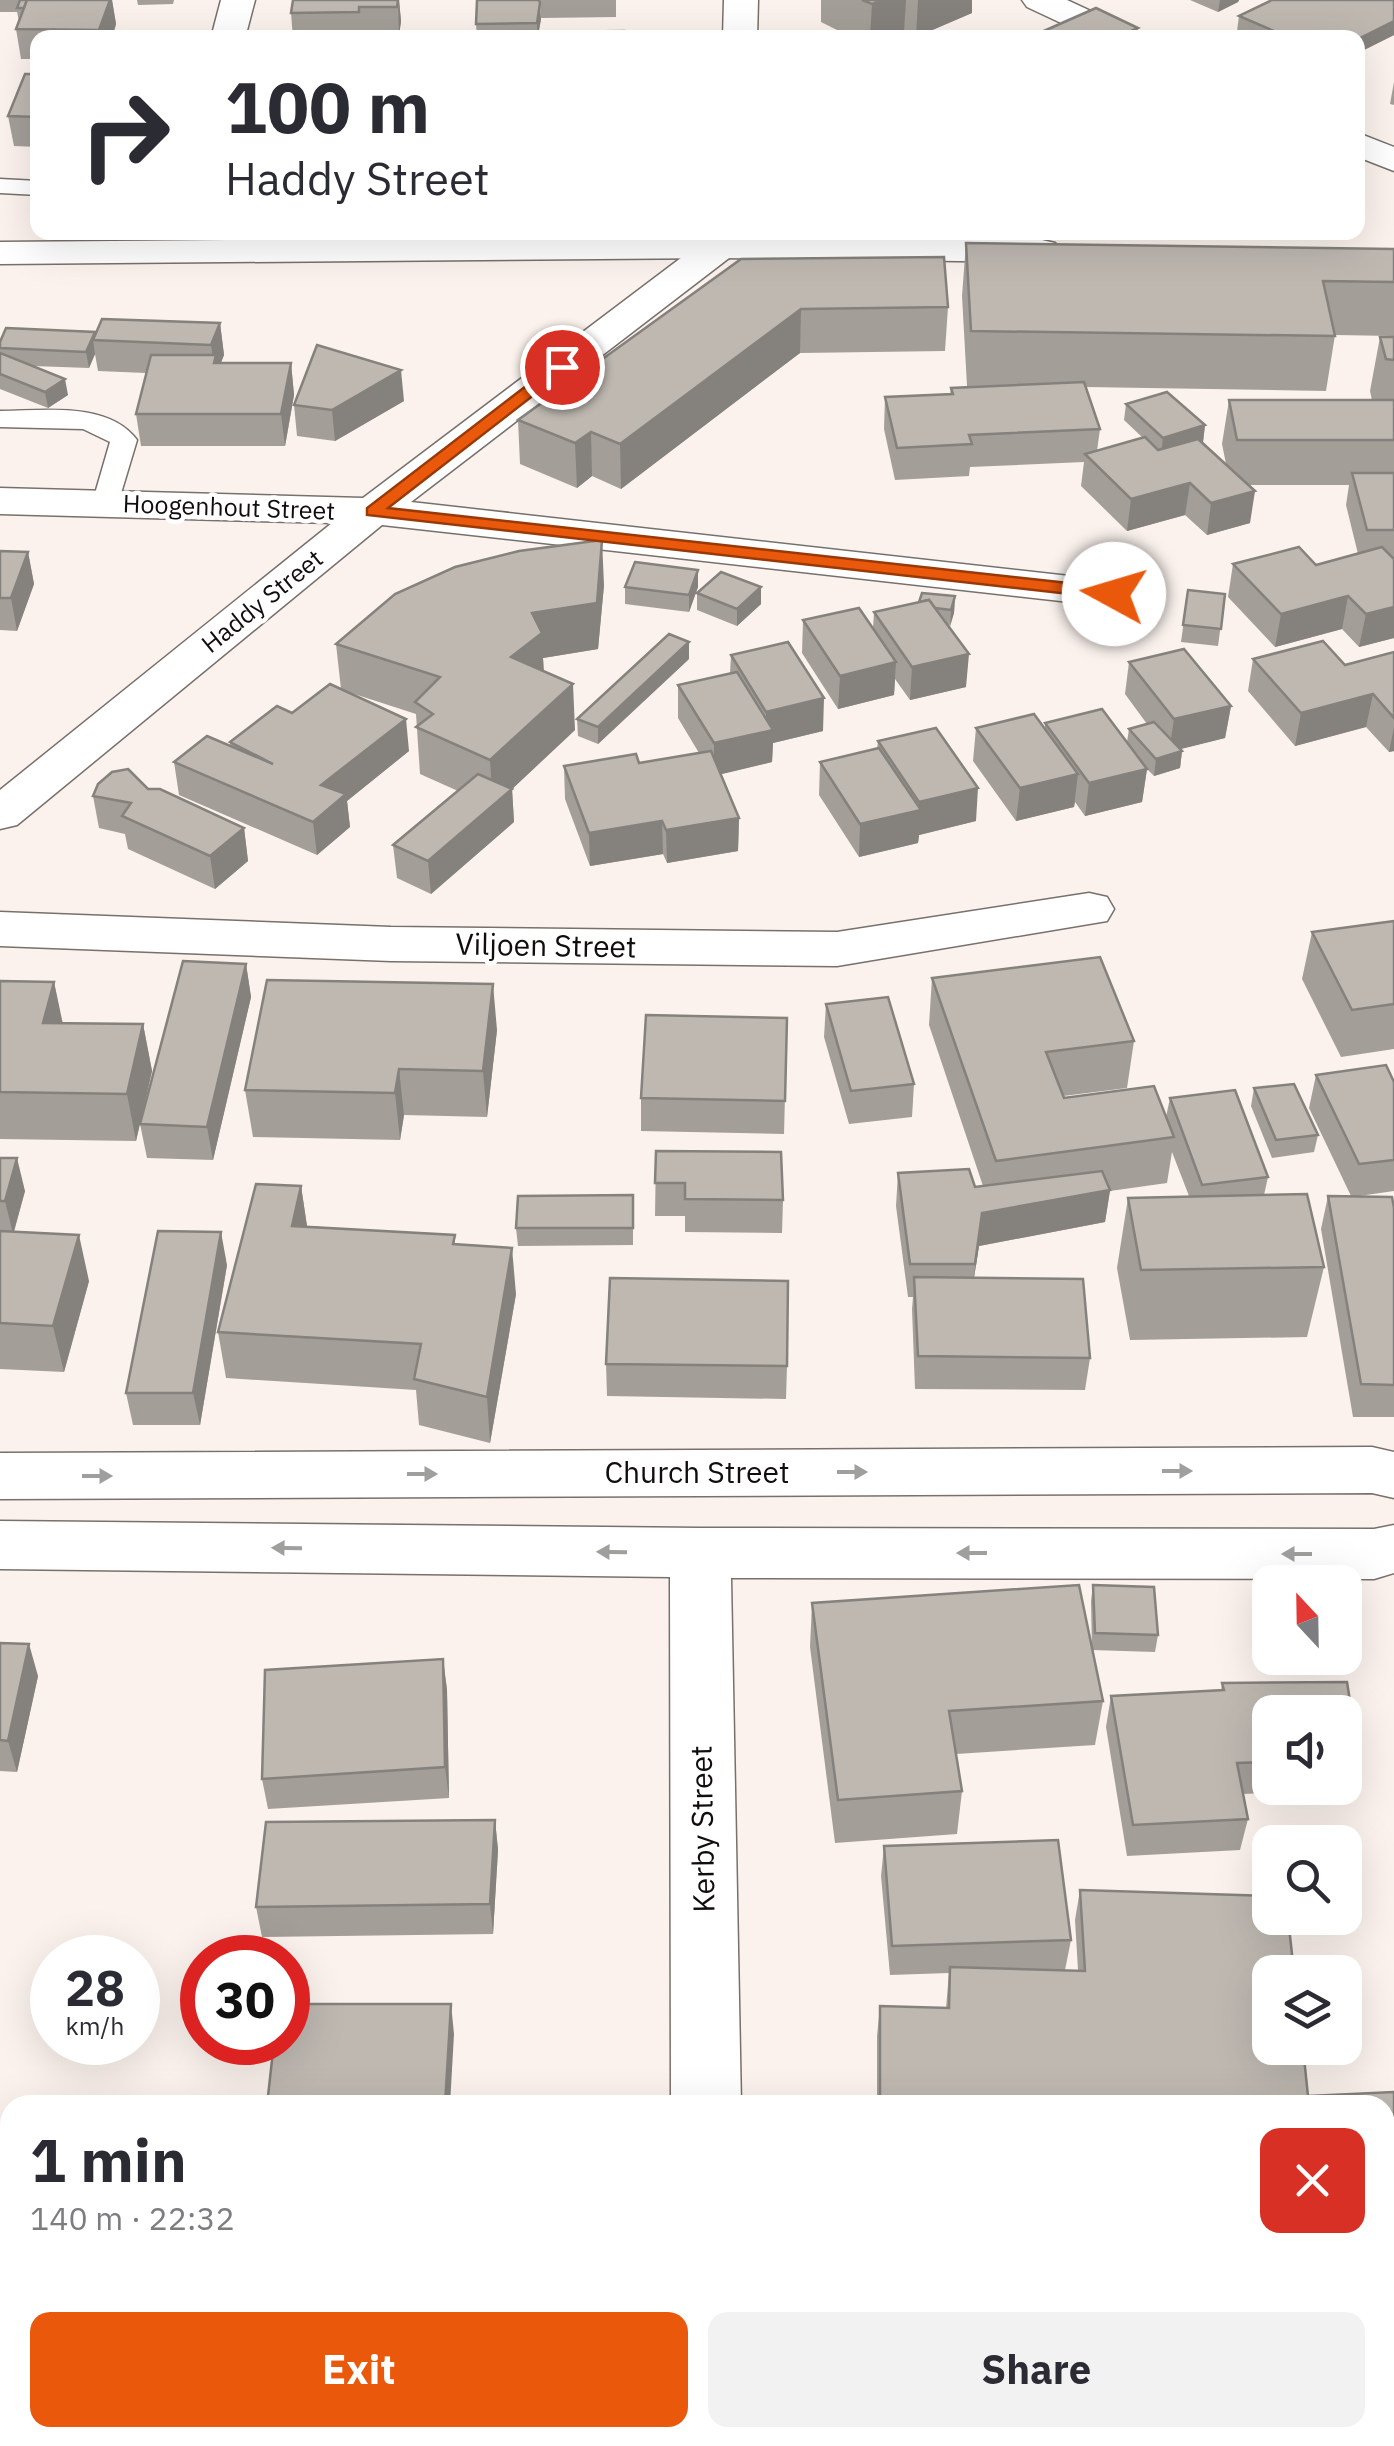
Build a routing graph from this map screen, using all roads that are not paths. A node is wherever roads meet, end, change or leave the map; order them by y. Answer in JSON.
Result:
{"nodes":[{"id":1,"x":238,"y":0,"type":"edge"},
{"id":2,"x":742,"y":0,"type":"edge"},
{"id":3,"x":1039,"y":0,"type":"edge"},
{"id":4,"x":230,"y":30,"type":"edge"},
{"id":5,"x":740,"y":30,"type":"edge"},
{"id":6,"x":1105,"y":30,"type":"edge"},
{"id":7,"x":1365,"y":147,"type":"edge"},
{"id":8,"x":1394,"y":160,"type":"edge"},
{"id":9,"x":0,"y":186,"type":"edge"},
{"id":10,"x":30,"y":188,"type":"edge"},
{"id":11,"x":722,"y":240,"type":"edge"},
{"id":12,"x":0,"y":245,"type":"edge"},
{"id":13,"x":1076,"y":252,"type":"edge"},
{"id":14,"x":0,"y":253,"type":"edge"},
{"id":15,"x":89,"y":253,"type":"junction"},
{"id":16,"x":0,"y":419,"type":"edge"},
{"id":17,"x":0,"y":501,"type":"edge"},
{"id":18,"x":106,"y":504,"type":"junction"},
{"id":19,"x":373,"y":511,"type":"junction"},
{"id":20,"x":1114,"y":594,"type":"dead end"},
{"id":21,"x":0,"y":814,"type":"edge"},
{"id":22,"x":1089,"y":910,"type":"dead end"},
{"id":23,"x":0,"y":929,"type":"edge"},
{"id":24,"x":1394,"y":1475,"type":"edge"},
{"id":25,"x":0,"y":1476,"type":"edge"},
{"id":26,"x":0,"y":1545,"type":"edge"},
{"id":27,"x":1394,"y":1550,"type":"edge"},
{"id":28,"x":700,"y":1553,"type":"junction"},
{"id":29,"x":706,"y":2095,"type":"edge"}],
"edges":[{"from":1,"to":4,"type":"main road"},
{"from":2,"to":5,"type":"main road"},
{"from":3,"to":6,"type":"main road"},
{"from":7,"to":8,"type":"main road"},
{"from":9,"to":10,"type":"lane"},
{"from":11,"to":13,"type":"main road"},
{"from":11,"to":15,"type":"main road"},
{"from":11,"to":19,"type":"main road","name":"Haddy Street"},
{"from":12,"to":15,"type":"main road"},
{"from":14,"to":15,"type":"main road"},
{"from":16,"to":18,"type":"lane"},
{"from":17,"to":18,"type":"main road","name":"Hoogenhout Street"},
{"from":18,"to":19,"type":"main road","name":"Hoogenhout Street"},
{"from":19,"to":20,"type":"main road","name":"Hoogenhout Street"},
{"from":19,"to":21,"type":"main road","name":"Haddy Street"},
{"from":22,"to":23,"type":"main road","name":"Viljoen Street"},
{"from":25,"to":24,"type":"main road","name":"Church Street","one_way":true},
{"from":28,"to":26,"type":"main road","one_way":true},
{"from":27,"to":28,"type":"main road","one_way":true},
{"from":28,"to":29,"type":"main road","name":"Kerby Street"}]}
